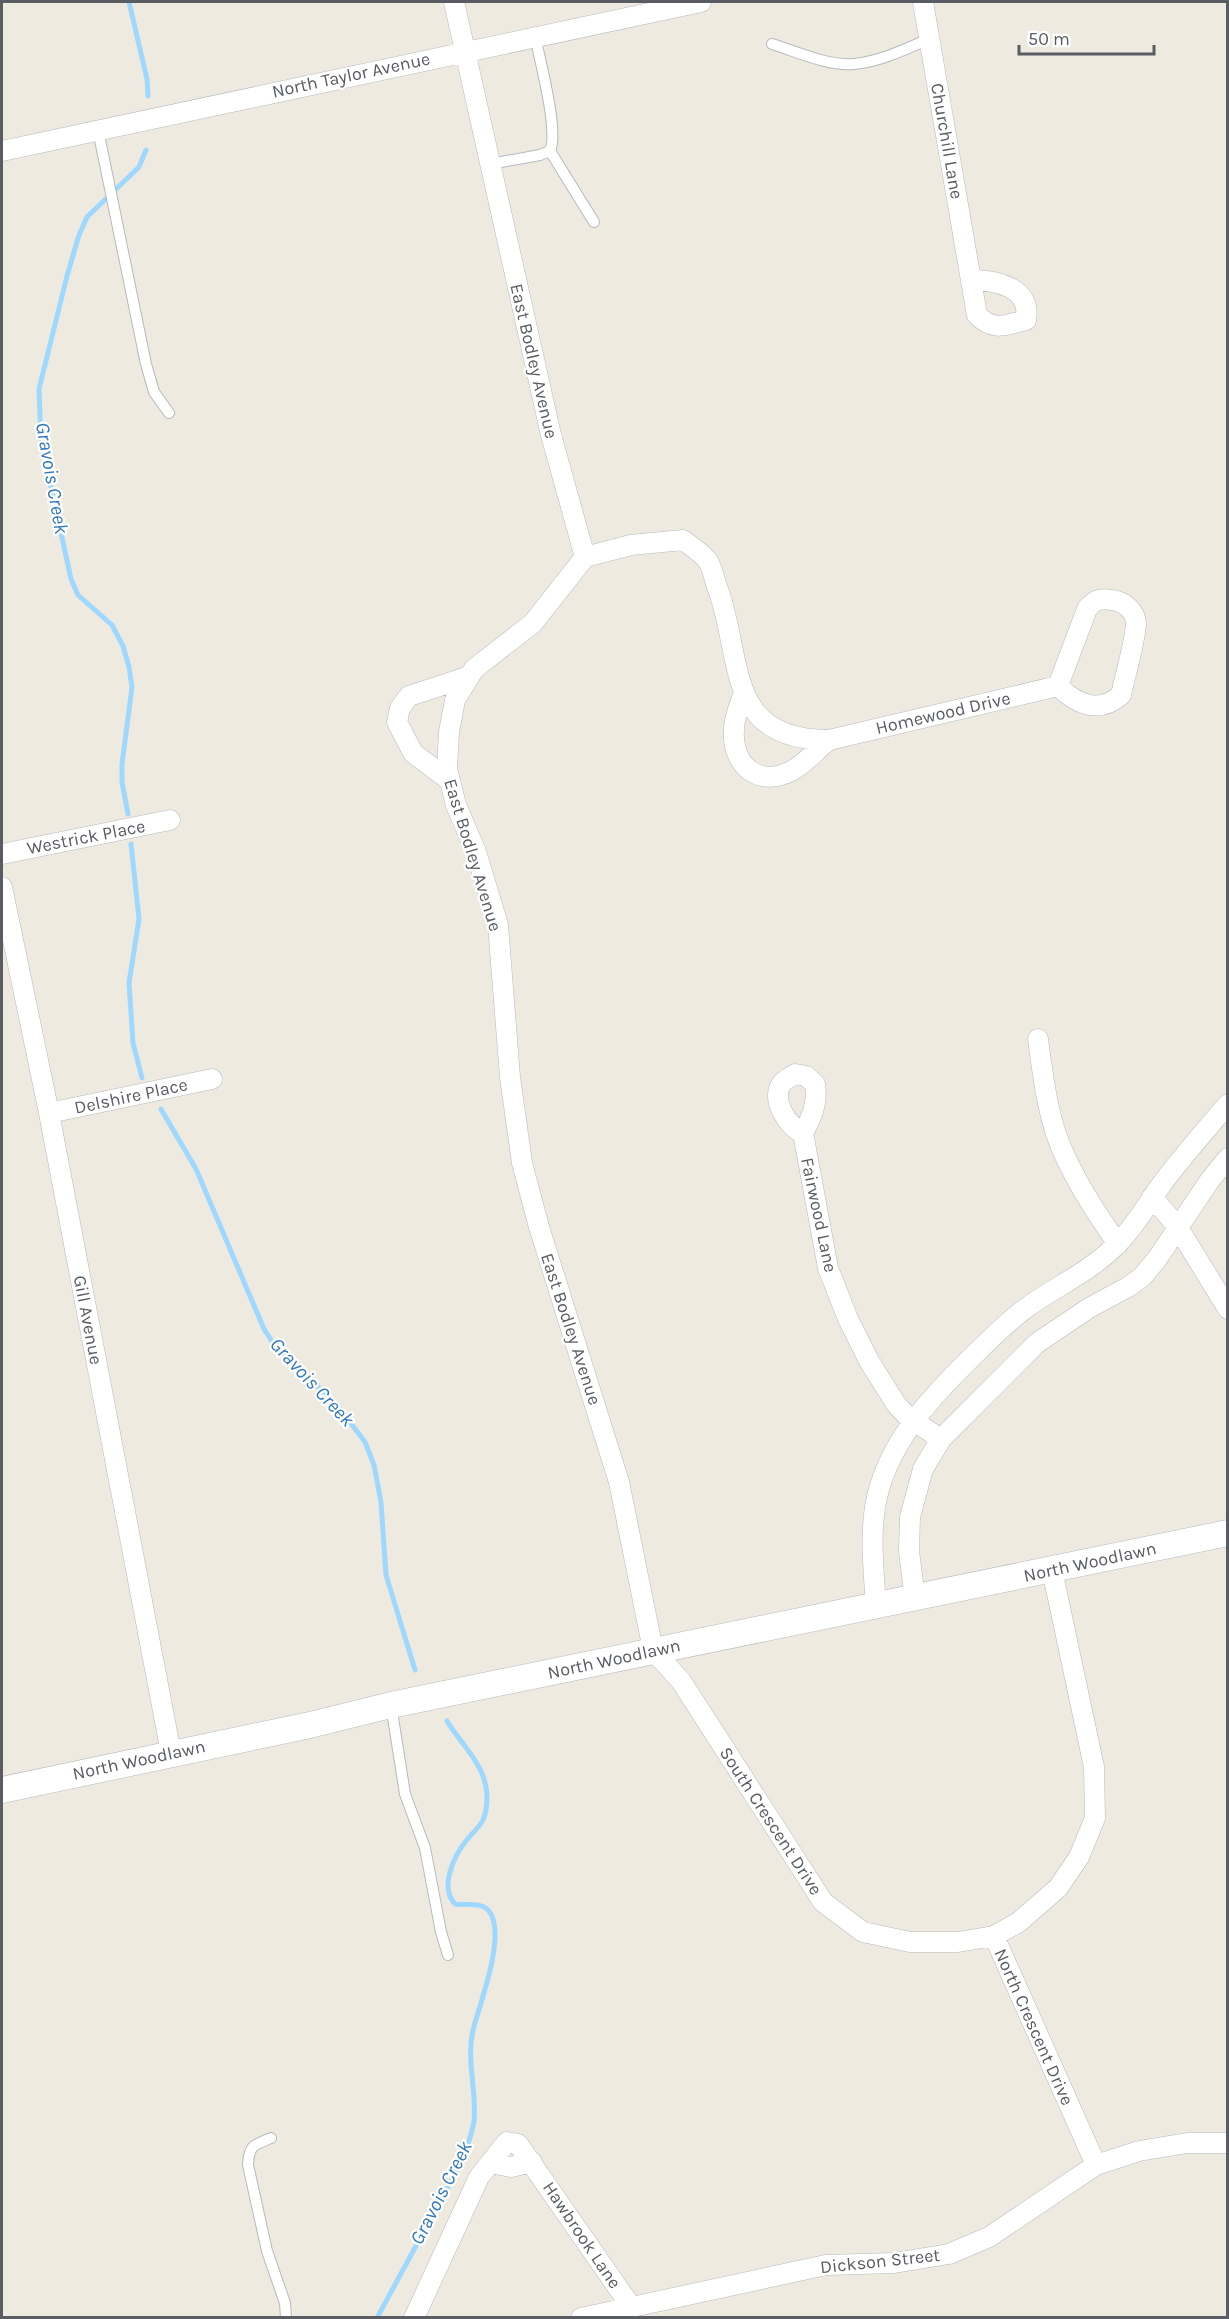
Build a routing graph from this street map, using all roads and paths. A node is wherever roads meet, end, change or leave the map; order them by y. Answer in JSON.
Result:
{"nodes":[{"id":1,"x":454,"y":2,"type":"edge"},
{"id":2,"x":701,"y":2,"type":"edge"},
{"id":3,"x":923,"y":2,"type":"edge"},
{"id":4,"x":535,"y":36,"type":"junction"},
{"id":5,"x":929,"y":39,"type":"junction"},
{"id":6,"x":772,"y":44,"type":"dead end"},
{"id":7,"x":465,"y":51,"type":"junction"},
{"id":8,"x":98,"y":130,"type":"junction"},
{"id":9,"x":2,"y":151,"type":"edge"},
{"id":10,"x":550,"y":151,"type":"junction"},
{"id":11,"x":490,"y":164,"type":"junction"},
{"id":12,"x":594,"y":222,"type":"dead end"},
{"id":13,"x":972,"y":280,"type":"dead end"},
{"id":14,"x":170,"y":412,"type":"dead end"},
{"id":15,"x":585,"y":557,"type":"junction"},
{"id":16,"x":470,"y":676,"type":"junction"},
{"id":17,"x":1058,"y":686,"type":"junction"},
{"id":18,"x":744,"y":693,"type":"junction"},
{"id":19,"x":829,"y":740,"type":"junction"},
{"id":20,"x":449,"y":780,"type":"junction"},
{"id":21,"x":170,"y":820,"type":"dead end"},
{"id":22,"x":2,"y":854,"type":"edge"},
{"id":23,"x":2,"y":887,"type":"edge"},
{"id":24,"x":1038,"y":1039,"type":"dead end"},
{"id":25,"x":212,"y":1079,"type":"dead end"},
{"id":26,"x":1227,"y":1104,"type":"edge"},
{"id":27,"x":49,"y":1113,"type":"junction"},
{"id":28,"x":803,"y":1133,"type":"dead end"},
{"id":29,"x":1227,"y":1158,"type":"edge"},
{"id":30,"x":1152,"y":1197,"type":"junction"},
{"id":31,"x":1177,"y":1226,"type":"junction"},
{"id":32,"x":1118,"y":1244,"type":"junction"},
{"id":33,"x":1227,"y":1309,"type":"edge"},
{"id":34,"x":912,"y":1421,"type":"junction"},
{"id":35,"x":941,"y":1439,"type":"junction"},
{"id":36,"x":1227,"y":1533,"type":"edge"},
{"id":37,"x":1052,"y":1570,"type":"junction"},
{"id":38,"x":915,"y":1599,"type":"junction"},
{"id":39,"x":876,"y":1607,"type":"junction"},
{"id":40,"x":654,"y":1650,"type":"junction"},
{"id":41,"x":391,"y":1705,"type":"junction"},
{"id":42,"x":171,"y":1753,"type":"junction"},
{"id":43,"x":2,"y":1790,"type":"edge"},
{"id":44,"x":994,"y":1936,"type":"junction"},
{"id":45,"x":448,"y":1954,"type":"dead end"},
{"id":46,"x":271,"y":2138,"type":"dead end"},
{"id":47,"x":1227,"y":2143,"type":"edge"},
{"id":48,"x":1096,"y":2165,"type":"junction"},
{"id":49,"x":632,"y":2308,"type":"junction"},
{"id":50,"x":286,"y":2318,"type":"edge"},
{"id":51,"x":414,"y":2318,"type":"edge"},
{"id":52,"x":581,"y":2318,"type":"edge"}],
"edges":[{"from":1,"to":7,"type":"street","name":"East Bodley Avenue"},
{"from":2,"to":4,"type":"street","name":"North Taylor Avenue"},
{"from":3,"to":5,"type":"street","name":"Churchill Lane"},
{"from":4,"to":7,"type":"street","name":"North Taylor Avenue"},
{"from":4,"to":10,"type":"lane"},
{"from":5,"to":6,"type":"lane"},
{"from":5,"to":13,"type":"street","name":"Churchill Lane"},
{"from":7,"to":8,"type":"street","name":"North Taylor Avenue"},
{"from":7,"to":11,"type":"street","name":"East Bodley Avenue"},
{"from":8,"to":9,"type":"street","name":"North Taylor Avenue"},
{"from":8,"to":14,"type":"lane"},
{"from":10,"to":11,"type":"lane"},
{"from":10,"to":12,"type":"lane"},
{"from":11,"to":15,"type":"street","name":"East Bodley Avenue"},
{"from":15,"to":16,"type":"street","name":"East Bodley Avenue"},
{"from":15,"to":18,"type":"street","name":"Homewood Drive"},
{"from":16,"to":20,"type":"street","name":"East Bodley Avenue"},
{"from":16,"to":20,"type":"street"},
{"from":17,"to":17,"type":"street"},
{"from":17,"to":19,"type":"street","name":"Homewood Drive"},
{"from":18,"to":19,"type":"street","name":"Homewood Drive"},
{"from":18,"to":19,"type":"street","name":"Homewood Drive"},
{"from":20,"to":40,"type":"street","name":"East Bodley Avenue"},
{"from":21,"to":22,"type":"street","name":"Westrick Place"},
{"from":23,"to":27,"type":"street","name":"Gill Avenue"},
{"from":24,"to":32,"type":"street"},
{"from":25,"to":27,"type":"street","name":"Delshire Place"},
{"from":26,"to":30,"type":"street"},
{"from":27,"to":42,"type":"street","name":"Gill Avenue"},
{"from":28,"to":34,"type":"street","name":"Fairwood Lane"},
{"from":29,"to":31,"type":"street"},
{"from":30,"to":31,"type":"street"},
{"from":30,"to":32,"type":"street"},
{"from":31,"to":33,"type":"street"},
{"from":31,"to":35,"type":"street"},
{"from":32,"to":34,"type":"street"},
{"from":34,"to":35,"type":"street","name":"Fairwood Lane"},
{"from":34,"to":39,"type":"street"},
{"from":35,"to":38,"type":"street"},
{"from":36,"to":37,"type":"street","name":"North Woodlawn"},
{"from":37,"to":38,"type":"street","name":"North Woodlawn"},
{"from":37,"to":44,"type":"street","name":"North Crescent Drive"},
{"from":38,"to":39,"type":"street","name":"North Woodlawn"},
{"from":39,"to":40,"type":"street","name":"North Woodlawn"},
{"from":40,"to":41,"type":"street","name":"North Woodlawn"},
{"from":40,"to":44,"type":"street","name":"South Crescent Drive"},
{"from":41,"to":42,"type":"street","name":"North Woodlawn"},
{"from":41,"to":45,"type":"lane"},
{"from":42,"to":43,"type":"street","name":"North Woodlawn"},
{"from":44,"to":48,"type":"street","name":"North Crescent Drive"},
{"from":46,"to":50,"type":"lane"},
{"from":47,"to":48,"type":"street","name":"Dickson Street"},
{"from":48,"to":49,"type":"street","name":"Dickson Street"},
{"from":49,"to":51,"type":"street","name":"Hawbrook Lane"},
{"from":49,"to":52,"type":"street","name":"Dickson Street"}]}
